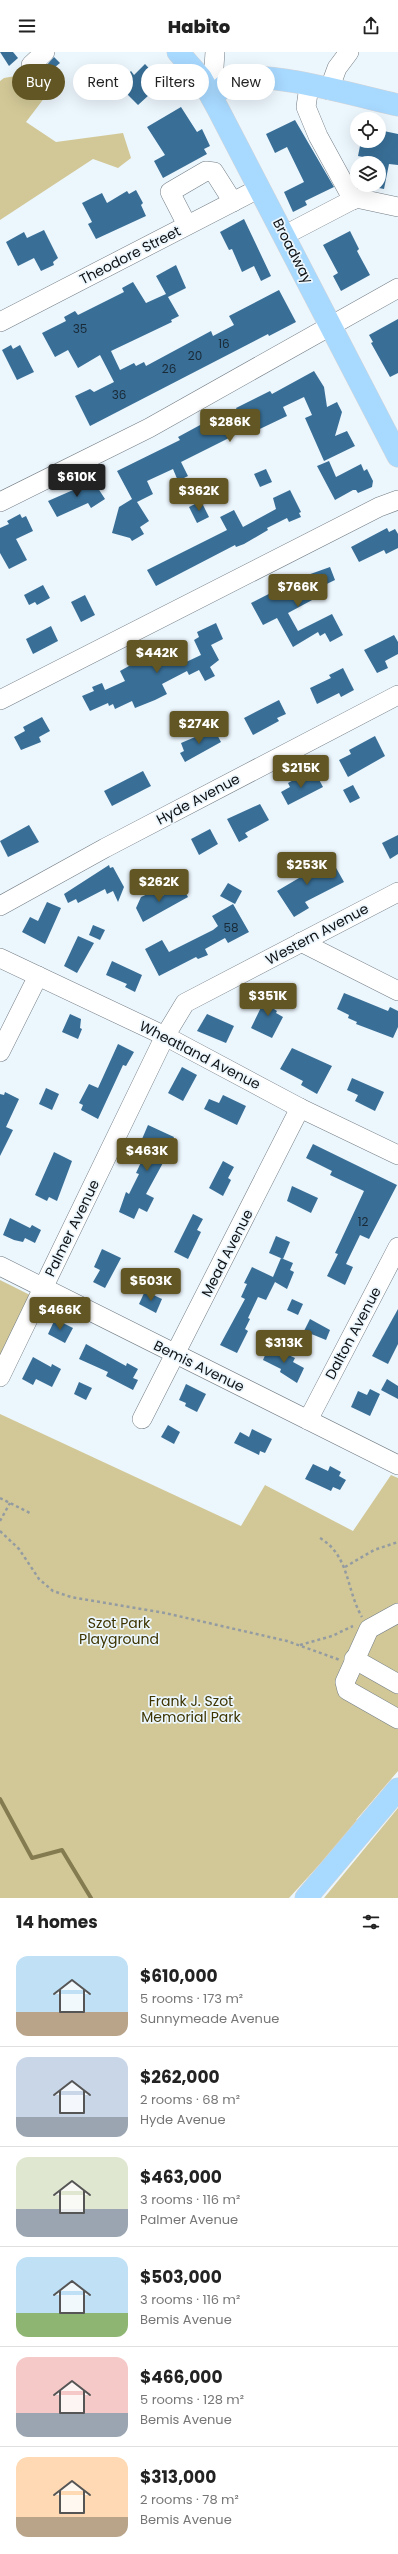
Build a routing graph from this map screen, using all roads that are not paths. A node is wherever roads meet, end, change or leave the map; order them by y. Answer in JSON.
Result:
{"nodes":[{"id":1,"x":45,"y":52,"type":"edge"},
{"id":2,"x":178,"y":52,"type":"edge"},
{"id":3,"x":215,"y":52,"type":"edge"},
{"id":4,"x":348,"y":52,"type":"edge"},
{"id":5,"x":31,"y":64,"type":"edge"},
{"id":6,"x":319,"y":88,"type":"junction"},
{"id":7,"x":212,"y":97,"type":"junction"},
{"id":8,"x":398,"y":105,"type":"edge"},
{"id":9,"x":260,"y":188,"type":"junction"},
{"id":10,"x":353,"y":200,"type":"junction"},
{"id":11,"x":233,"y":202,"type":"junction"},
{"id":12,"x":398,"y":207,"type":"edge"},
{"id":13,"x":187,"y":225,"type":"junction"},
{"id":14,"x":285,"y":235,"type":"junction"},
{"id":15,"x":398,"y":288,"type":"edge"},
{"id":16,"x":0,"y":322,"type":"edge"},
{"id":17,"x":331,"y":325,"type":"junction"},
{"id":18,"x":398,"y":456,"type":"edge"},
{"id":19,"x":398,"y":500,"type":"edge"},
{"id":20,"x":0,"y":502,"type":"edge"},
{"id":21,"x":398,"y":695,"type":"edge"},
{"id":22,"x":0,"y":700,"type":"edge"},
{"id":23,"x":398,"y":892,"type":"edge"},
{"id":24,"x":0,"y":906,"type":"edge"},
{"id":25,"x":301,"y":942,"type":"junction"},
{"id":26,"x":0,"y":958,"type":"edge"},
{"id":27,"x":38,"y":976,"type":"junction"},
{"id":28,"x":398,"y":991,"type":"edge"},
{"id":29,"x":165,"y":1036,"type":"junction"},
{"id":30,"x":0,"y":1052,"type":"edge"},
{"id":31,"x":300,"y":1108,"type":"junction"},
{"id":32,"x":398,"y":1155,"type":"edge"},
{"id":33,"x":398,"y":1247,"type":"edge"},
{"id":34,"x":0,"y":1266,"type":"edge"},
{"id":35,"x":43,"y":1290,"type":"junction"},
{"id":36,"x":175,"y":1354,"type":"junction"},
{"id":37,"x":0,"y":1378,"type":"edge"},
{"id":38,"x":142,"y":1419,"type":"dead end"},
{"id":39,"x":308,"y":1420,"type":"junction"},
{"id":40,"x":398,"y":1465,"type":"edge"},
{"id":41,"x":398,"y":1613,"type":"edge"},
{"id":42,"x":353,"y":1662,"type":"junction"},
{"id":43,"x":398,"y":1684,"type":"edge"},
{"id":44,"x":398,"y":1719,"type":"edge"},
{"id":45,"x":398,"y":1789,"type":"edge"},
{"id":46,"x":306,"y":1898,"type":"edge"}],
"edges":[{"from":1,"to":5,"type":"street"},
{"from":2,"to":7,"type":"main road","name":"Broadway"},
{"from":3,"to":7,"type":"street"},
{"from":4,"to":6,"type":"street"},
{"from":6,"to":7,"type":"main road"},
{"from":6,"to":8,"type":"main road"},
{"from":6,"to":10,"type":"street"},
{"from":7,"to":9,"type":"main road","name":"Broadway"},
{"from":9,"to":11,"type":"street","name":"Theodore Street"},
{"from":9,"to":14,"type":"main road","name":"Broadway"},
{"from":10,"to":12,"type":"street"},
{"from":10,"to":14,"type":"street"},
{"from":11,"to":13,"type":"street","name":"Theodore Street"},
{"from":11,"to":13,"type":"street"},
{"from":13,"to":16,"type":"street","name":"Theodore Street"},
{"from":14,"to":17,"type":"main road","name":"Broadway"},
{"from":15,"to":17,"type":"street"},
{"from":17,"to":18,"type":"main road","name":"Broadway"},
{"from":17,"to":20,"type":"street"},
{"from":19,"to":22,"type":"street"},
{"from":21,"to":24,"type":"street","name":"Hyde Avenue"},
{"from":23,"to":25,"type":"street","name":"Western Avenue"},
{"from":25,"to":28,"type":"street"},
{"from":25,"to":29,"type":"street","name":"Western Avenue"},
{"from":26,"to":27,"type":"street","name":"Wheatland Avenue"},
{"from":27,"to":29,"type":"street","name":"Wheatland Avenue"},
{"from":27,"to":30,"type":"street"},
{"from":29,"to":31,"type":"street","name":"Wheatland Avenue"},
{"from":29,"to":35,"type":"street","name":"Palmer Avenue"},
{"from":31,"to":32,"type":"street","name":"Wheatland Avenue"},
{"from":31,"to":36,"type":"street","name":"Mead Avenue"},
{"from":33,"to":39,"type":"street","name":"Dalton Avenue"},
{"from":34,"to":35,"type":"street","name":"Bemis Avenue"},
{"from":35,"to":36,"type":"street","name":"Bemis Avenue"},
{"from":35,"to":37,"type":"street","name":"Palmer Avenue"},
{"from":36,"to":38,"type":"street","name":"Mead Avenue"},
{"from":36,"to":39,"type":"street","name":"Bemis Avenue"},
{"from":39,"to":40,"type":"street","name":"Bemis Avenue"},
{"from":41,"to":42,"type":"street"},
{"from":42,"to":43,"type":"street"},
{"from":42,"to":44,"type":"street"},
{"from":45,"to":46,"type":"main road"}]}
